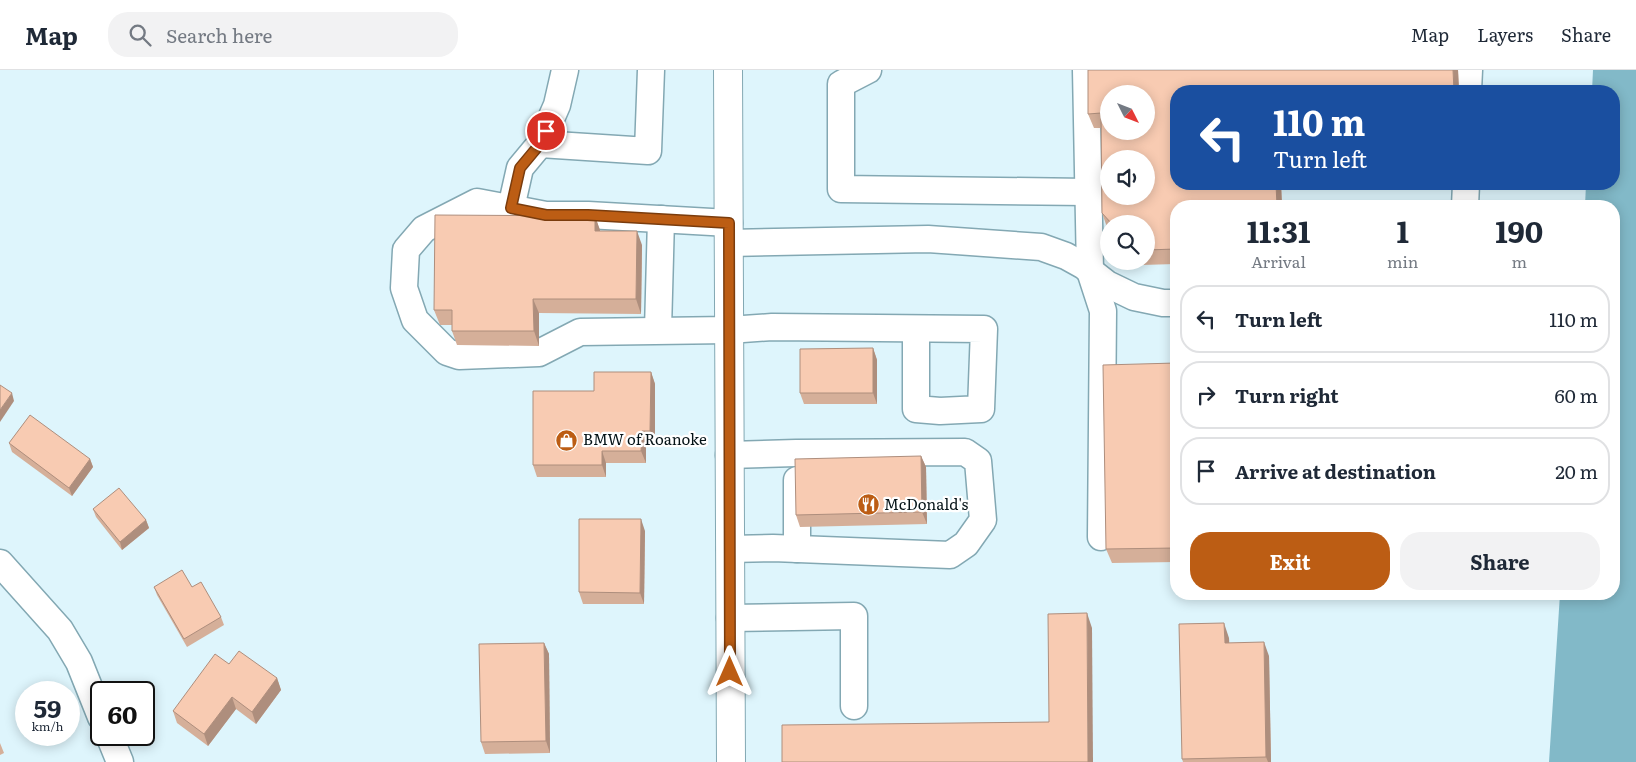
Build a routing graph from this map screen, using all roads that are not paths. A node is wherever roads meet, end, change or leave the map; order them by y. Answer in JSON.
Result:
{"nodes":[{"id":1,"x":565,"y":70,"type":"edge"},
{"id":2,"x":651,"y":70,"type":"edge"},
{"id":3,"x":728,"y":70,"type":"edge"},
{"id":4,"x":868,"y":70,"type":"edge"},
{"id":5,"x":1086,"y":70,"type":"edge"},
{"id":6,"x":1469,"y":70,"type":"edge"},
{"id":7,"x":1468,"y":85,"type":"edge"},
{"id":8,"x":540,"y":144,"type":"junction"},
{"id":9,"x":1088,"y":192,"type":"junction"},
{"id":10,"x":511,"y":208,"type":"junction"},
{"id":11,"x":660,"y":219,"type":"junction"},
{"id":12,"x":729,"y":233,"type":"junction"},
{"id":13,"x":1090,"y":271,"type":"junction"},
{"id":14,"x":1170,"y":303,"type":"edge"},
{"id":15,"x":658,"y":330,"type":"junction"},
{"id":16,"x":729,"y":330,"type":"junction"},
{"id":17,"x":916,"y":330,"type":"junction"},
{"id":18,"x":796,"y":453,"type":"junction"},
{"id":19,"x":729,"y":455,"type":"junction"},
{"id":20,"x":1101,"y":537,"type":"dead end"},
{"id":21,"x":730,"y":549,"type":"junction"},
{"id":22,"x":797,"y":549,"type":"junction"},
{"id":23,"x":0,"y":563,"type":"edge"},
{"id":24,"x":730,"y":618,"type":"junction"},
{"id":25,"x":90,"y":690,"type":"edge"},
{"id":26,"x":854,"y":706,"type":"dead end"},
{"id":27,"x":113,"y":746,"type":"edge"},
{"id":28,"x":120,"y":762,"type":"edge"},
{"id":29,"x":731,"y":762,"type":"edge"}],
"edges":[{"from":1,"to":8,"type":"street"},
{"from":2,"to":8,"type":"street"},
{"from":3,"to":12,"type":"main road"},
{"from":4,"to":9,"type":"street"},
{"from":5,"to":9,"type":"street"},
{"from":6,"to":7,"type":"street"},
{"from":8,"to":10,"type":"street"},
{"from":9,"to":13,"type":"street"},
{"from":10,"to":11,"type":"street"},
{"from":10,"to":15,"type":"street"},
{"from":11,"to":12,"type":"street"},
{"from":11,"to":15,"type":"street"},
{"from":12,"to":13,"type":"street"},
{"from":12,"to":16,"type":"main road"},
{"from":13,"to":14,"type":"street"},
{"from":13,"to":20,"type":"street"},
{"from":15,"to":16,"type":"street"},
{"from":16,"to":17,"type":"street"},
{"from":16,"to":19,"type":"main road"},
{"from":17,"to":17,"type":"street"},
{"from":18,"to":19,"type":"street"},
{"from":18,"to":22,"type":"street"},
{"from":18,"to":22,"type":"street"},
{"from":19,"to":21,"type":"main road"},
{"from":21,"to":22,"type":"street"},
{"from":21,"to":24,"type":"main road"},
{"from":23,"to":25,"type":"street"},
{"from":24,"to":26,"type":"street"},
{"from":24,"to":29,"type":"main road"},
{"from":27,"to":28,"type":"street"}]}
